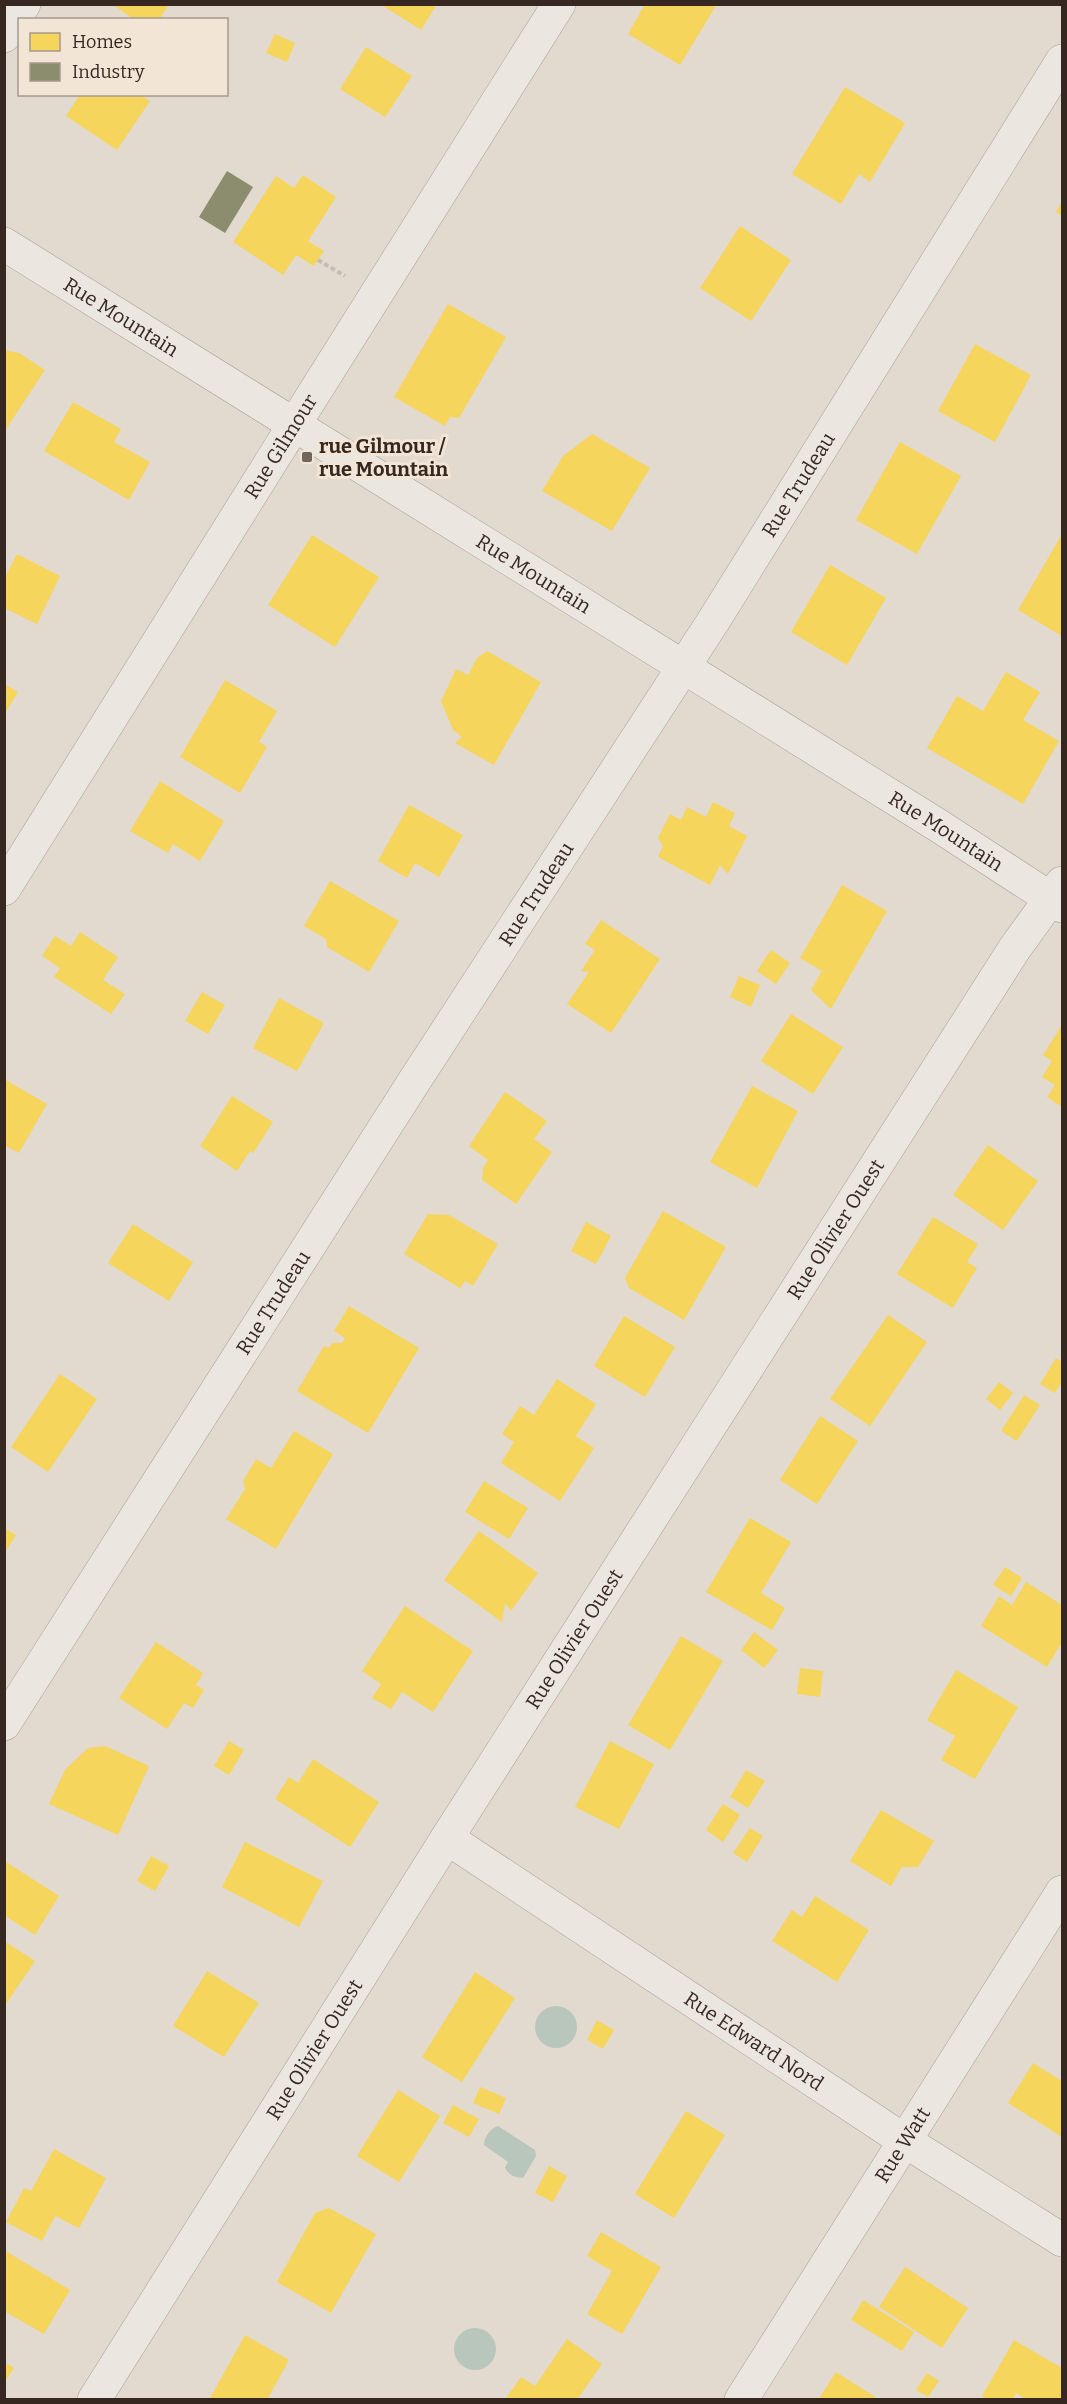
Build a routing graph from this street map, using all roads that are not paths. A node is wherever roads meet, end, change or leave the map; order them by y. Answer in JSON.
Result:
{"nodes":[{"id":1,"x":24,"y":4,"type":"edge"},
{"id":2,"x":560,"y":4,"type":"edge"},
{"id":3,"x":4,"y":36,"type":"edge"},
{"id":4,"x":1062,"y":61,"type":"edge"},
{"id":5,"x":4,"y":244,"type":"edge"},
{"id":6,"x":294,"y":424,"type":"junction"},
{"id":7,"x":684,"y":667,"type":"junction"},
{"id":8,"x":4,"y":889,"type":"edge"},
{"id":9,"x":1059,"y":896,"type":"edge"},
{"id":10,"x":4,"y":1724,"type":"edge"},
{"id":11,"x":447,"y":1838,"type":"junction"},
{"id":12,"x":1062,"y":1892,"type":"edge"},
{"id":13,"x":905,"y":2141,"type":"junction"},
{"id":14,"x":1062,"y":2240,"type":"edge"},
{"id":15,"x":94,"y":2400,"type":"edge"},
{"id":16,"x":741,"y":2400,"type":"edge"}],
"edges":[{"from":1,"to":3,"type":"street"},
{"from":2,"to":6,"type":"street","name":"Rue Gilmour"},
{"from":4,"to":7,"type":"street","name":"Rue Trudeau"},
{"from":5,"to":6,"type":"street","name":"Rue Mountain"},
{"from":6,"to":7,"type":"street","name":"Rue Mountain"},
{"from":6,"to":8,"type":"street","name":"Rue Gilmour"},
{"from":7,"to":9,"type":"street","name":"Rue Mountain"},
{"from":7,"to":10,"type":"street","name":"Rue Trudeau"},
{"from":9,"to":11,"type":"street","name":"Rue Olivier Ouest"},
{"from":11,"to":13,"type":"street","name":"Rue Edward Nord"},
{"from":11,"to":15,"type":"street","name":"Rue Olivier Ouest"},
{"from":12,"to":13,"type":"street","name":"Rue Watt"},
{"from":13,"to":14,"type":"street","name":"Rue Edward Nord"},
{"from":13,"to":16,"type":"street","name":"Rue Watt"}]}
